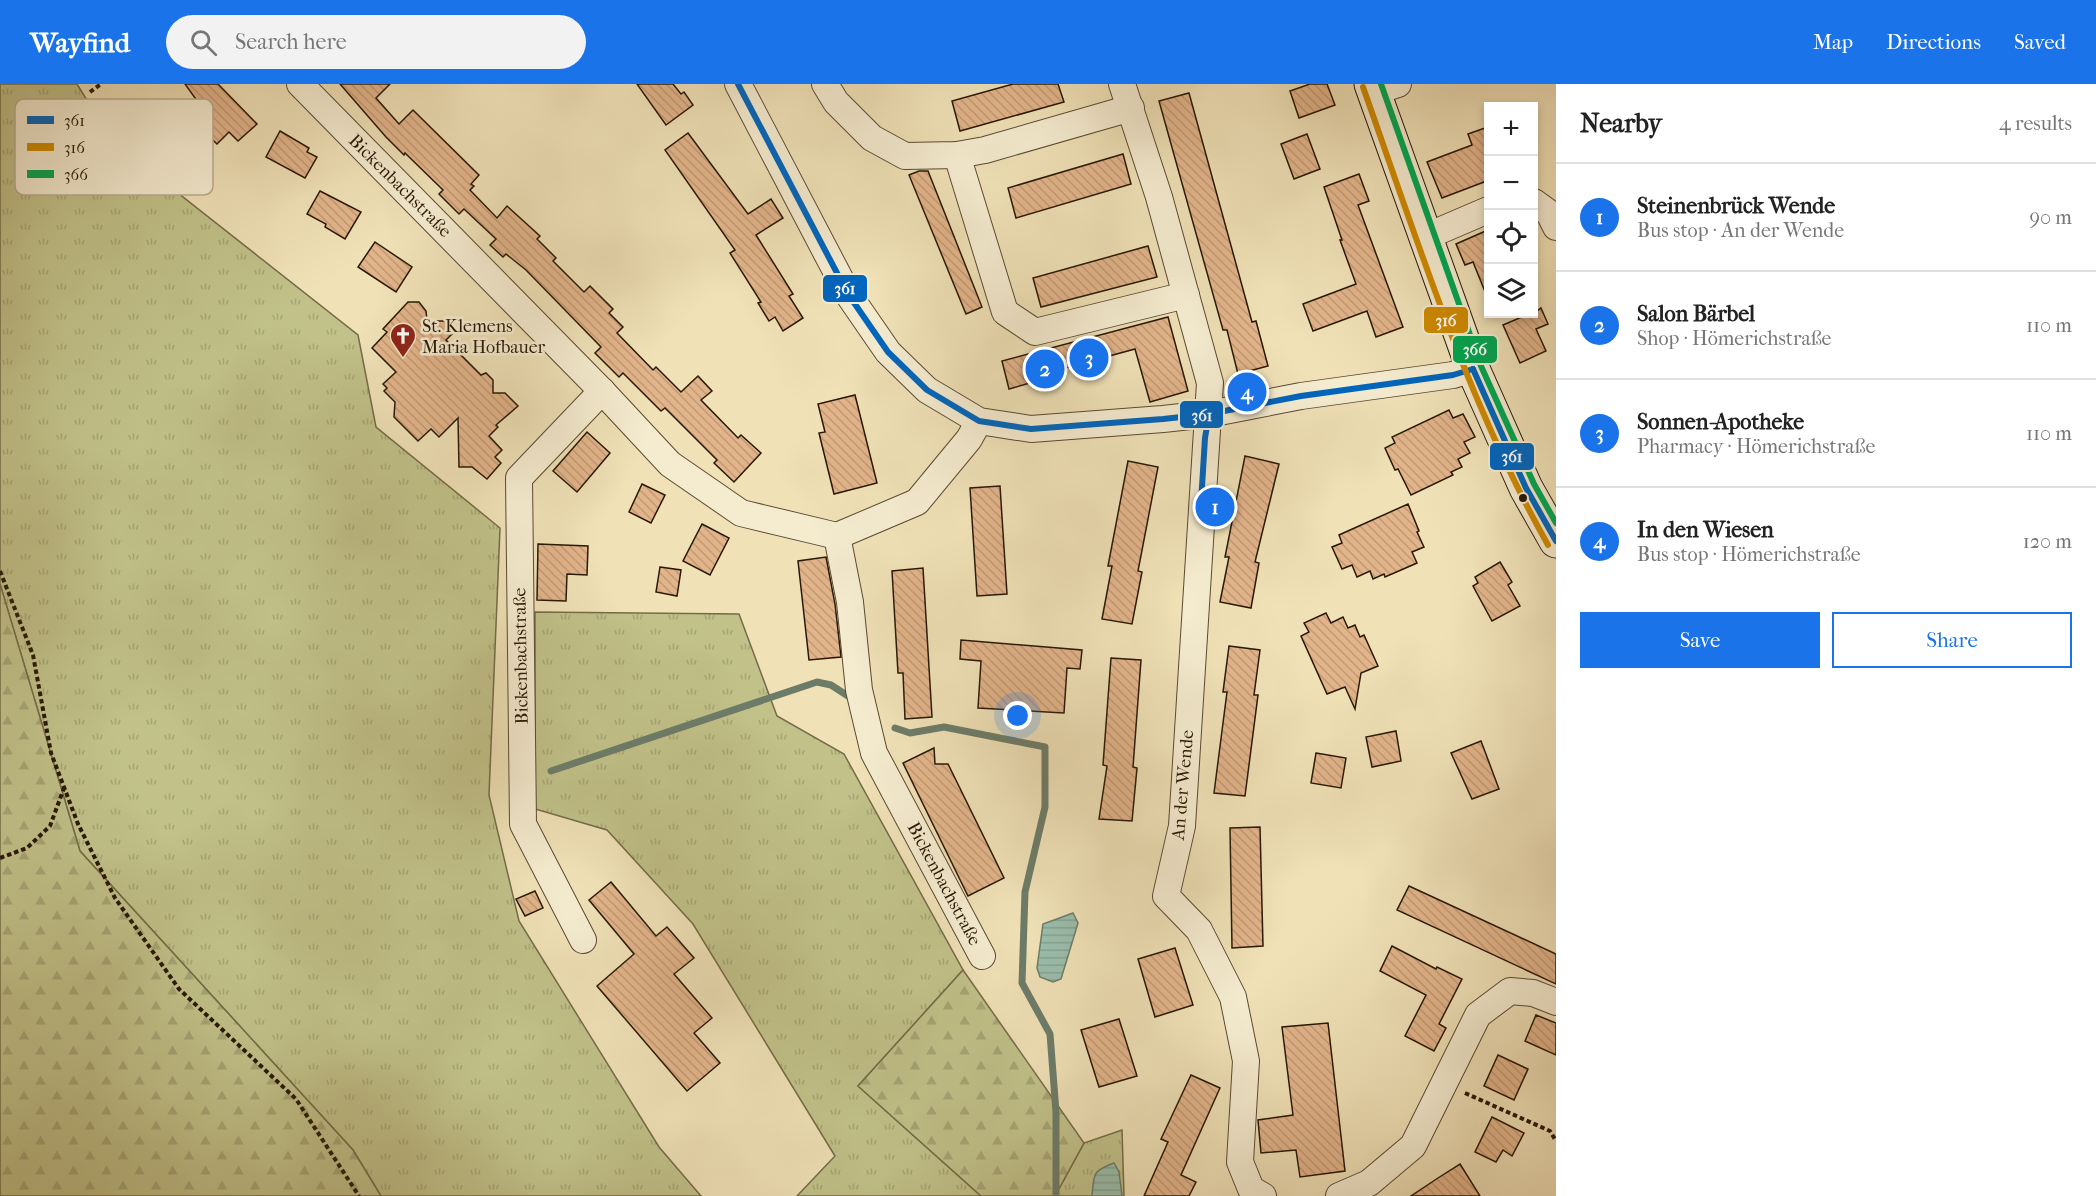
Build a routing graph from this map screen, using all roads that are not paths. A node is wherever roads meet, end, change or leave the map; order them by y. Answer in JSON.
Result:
{"nodes":[{"id":1,"x":300,"y":84,"type":"edge"},
{"id":2,"x":738,"y":84,"type":"edge"},
{"id":3,"x":825,"y":84,"type":"edge"},
{"id":4,"x":1381,"y":87,"type":"edge"},
{"id":5,"x":1126,"y":96,"type":"edge"},
{"id":6,"x":957,"y":156,"type":"junction"},
{"id":7,"x":1538,"y":205,"type":"edge"},
{"id":8,"x":1484,"y":212,"type":"edge"},
{"id":9,"x":1556,"y":227,"type":"edge"},
{"id":10,"x":1425,"y":237,"type":"junction"},
{"id":11,"x":1186,"y":295,"type":"junction"},
{"id":12,"x":1473,"y":369,"type":"junction"},
{"id":13,"x":602,"y":391,"type":"junction"},
{"id":14,"x":1209,"y":414,"type":"junction"},
{"id":15,"x":979,"y":421,"type":"junction"},
{"id":16,"x":837,"y":536,"type":"junction"},
{"id":17,"x":1556,"y":541,"type":"edge"},
{"id":18,"x":583,"y":940,"type":"dead end"},
{"id":19,"x":982,"y":956,"type":"dead end"},
{"id":20,"x":1556,"y":1002,"type":"edge"},
{"id":21,"x":1263,"y":1196,"type":"edge"},
{"id":22,"x":1339,"y":1196,"type":"edge"}],
"edges":[{"from":1,"to":13,"type":"street","name":"Bickenbachstraße"},
{"from":2,"to":15,"type":"street"},
{"from":3,"to":6,"type":"street"},
{"from":4,"to":10,"type":"main road"},
{"from":5,"to":6,"type":"street"},
{"from":5,"to":11,"type":"street"},
{"from":6,"to":11,"type":"street"},
{"from":7,"to":9,"type":"street"},
{"from":8,"to":10,"type":"street"},
{"from":10,"to":12,"type":"main road"},
{"from":11,"to":14,"type":"street"},
{"from":12,"to":14,"type":"street"},
{"from":12,"to":17,"type":"main road"},
{"from":13,"to":16,"type":"street","name":"Bickenbachstraße"},
{"from":13,"to":18,"type":"street","name":"Bickenbachstraße"},
{"from":14,"to":15,"type":"street"},
{"from":14,"to":21,"type":"street","name":"An der Wende"},
{"from":15,"to":16,"type":"street"},
{"from":16,"to":19,"type":"street","name":"Bickenbachstraße"},
{"from":20,"to":22,"type":"street"}]}
